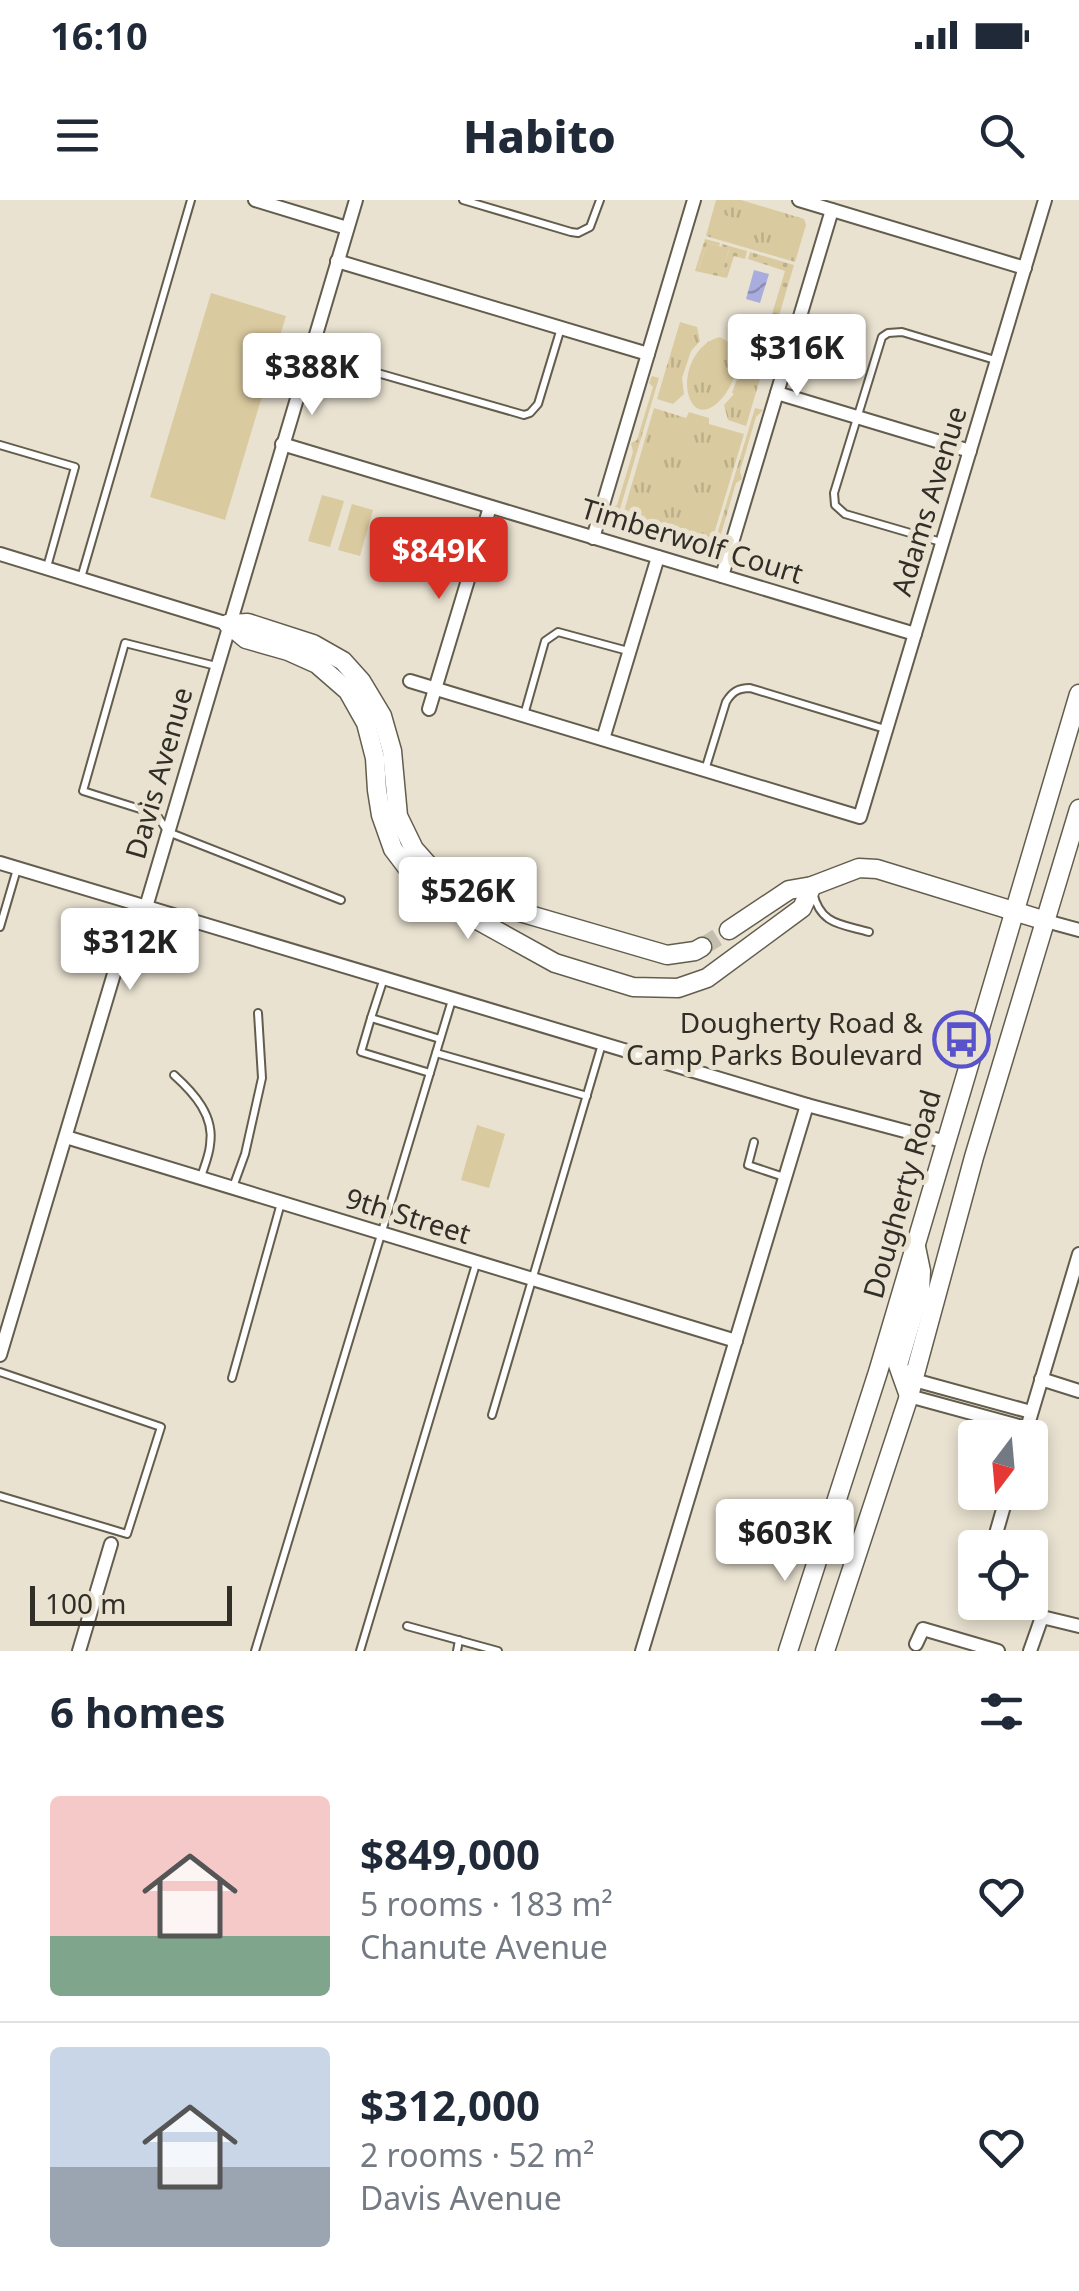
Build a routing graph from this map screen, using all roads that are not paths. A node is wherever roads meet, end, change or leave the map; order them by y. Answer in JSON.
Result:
{"nodes":[{"id":1,"x":191,"y":200,"type":"edge"},
{"id":2,"x":256,"y":200,"type":"edge"},
{"id":3,"x":356,"y":200,"type":"edge"},
{"id":4,"x":462,"y":200,"type":"edge"},
{"id":5,"x":600,"y":200,"type":"edge"},
{"id":6,"x":694,"y":200,"type":"edge"},
{"id":7,"x":799,"y":200,"type":"edge"},
{"id":8,"x":1045,"y":200,"type":"edge"},
{"id":9,"x":832,"y":210,"type":"junction"},
{"id":10,"x":347,"y":228,"type":"junction"},
{"id":11,"x":337,"y":260,"type":"junction"},
{"id":12,"x":1025,"y":268,"type":"junction"},
{"id":13,"x":561,"y":328,"type":"junction"},
{"id":14,"x":310,"y":353,"type":"junction"},
{"id":15,"x":648,"y":354,"type":"junction"},
{"id":16,"x":997,"y":360,"type":"junction"},
{"id":17,"x":777,"y":393,"type":"junction"},
{"id":18,"x":857,"y":417,"type":"junction"},
{"id":19,"x":282,"y":444,"type":"junction"},
{"id":20,"x":0,"y":445,"type":"edge"},
{"id":21,"x":970,"y":451,"type":"junction"},
{"id":22,"x":490,"y":507,"type":"junction"},
{"id":23,"x":593,"y":538,"type":"junction"},
{"id":24,"x":942,"y":543,"type":"junction"},
{"id":25,"x":0,"y":554,"type":"edge"},
{"id":26,"x":658,"y":557,"type":"junction"},
{"id":27,"x":47,"y":568,"type":"junction"},
{"id":28,"x":722,"y":576,"type":"junction"},
{"id":29,"x":80,"y":579,"type":"junction"},
{"id":30,"x":228,"y":624,"type":"junction"},
{"id":31,"x":915,"y":634,"type":"junction"},
{"id":32,"x":630,"y":652,"type":"junction"},
{"id":33,"x":216,"y":666,"type":"junction"},
{"id":34,"x":410,"y":681,"type":"dead end"},
{"id":35,"x":435,"y":689,"type":"junction"},
{"id":36,"x":1079,"y":694,"type":"edge"},
{"id":37,"x":430,"y":709,"type":"dead end"},
{"id":38,"x":524,"y":716,"type":"junction"},
{"id":39,"x":886,"y":729,"type":"junction"},
{"id":40,"x":603,"y":740,"type":"junction"},
{"id":41,"x":705,"y":770,"type":"junction"},
{"id":42,"x":1079,"y":809,"type":"edge"},
{"id":43,"x":168,"y":832,"type":"junction"},
{"id":44,"x":0,"y":864,"type":"edge"},
{"id":45,"x":17,"y":869,"type":"junction"},
{"id":46,"x":812,"y":886,"type":"junction"},
{"id":47,"x":341,"y":900,"type":"dead end"},
{"id":48,"x":146,"y":907,"type":"junction"},
{"id":49,"x":1015,"y":910,"type":"junction"},
{"id":50,"x":1046,"y":921,"type":"junction"},
{"id":51,"x":0,"y":927,"type":"edge"},
{"id":52,"x":729,"y":930,"type":"tunnel mouth"},
{"id":53,"x":1079,"y":930,"type":"edge"},
{"id":54,"x":870,"y":932,"type":"dead end"},
{"id":55,"x":702,"y":947,"type":"tunnel mouth"},
{"id":56,"x":384,"y":978,"type":"junction"},
{"id":57,"x":452,"y":999,"type":"junction"},
{"id":58,"x":258,"y":1012,"type":"dead end"},
{"id":59,"x":371,"y":1018,"type":"junction"},
{"id":60,"x":440,"y":1039,"type":"junction"},
{"id":61,"x":603,"y":1042,"type":"junction"},
{"id":62,"x":436,"y":1053,"type":"junction"},
{"id":63,"x":430,"y":1073,"type":"junction"},
{"id":64,"x":174,"y":1075,"type":"dead end"},
{"id":65,"x":587,"y":1096,"type":"junction"},
{"id":66,"x":807,"y":1105,"type":"junction"},
{"id":67,"x":66,"y":1138,"type":"junction"},
{"id":68,"x":754,"y":1142,"type":"dead end"},
{"id":69,"x":946,"y":1142,"type":"junction"},
{"id":70,"x":785,"y":1177,"type":"junction"},
{"id":71,"x":200,"y":1178,"type":"junction"},
{"id":72,"x":233,"y":1188,"type":"junction"},
{"id":73,"x":281,"y":1203,"type":"junction"},
{"id":74,"x":380,"y":1233,"type":"junction"},
{"id":75,"x":916,"y":1245,"type":"junction"},
{"id":76,"x":1079,"y":1254,"type":"edge"},
{"id":77,"x":476,"y":1264,"type":"junction"},
{"id":78,"x":532,"y":1280,"type":"junction"},
{"id":79,"x":736,"y":1341,"type":"junction"},
{"id":80,"x":0,"y":1355,"type":"edge"},
{"id":81,"x":0,"y":1372,"type":"edge"},
{"id":82,"x":232,"y":1378,"type":"dead end"},
{"id":83,"x":1041,"y":1379,"type":"junction"},
{"id":84,"x":911,"y":1388,"type":"junction"},
{"id":85,"x":1079,"y":1391,"type":"edge"},
{"id":86,"x":1030,"y":1412,"type":"junction"},
{"id":87,"x":492,"y":1414,"type":"dead end"},
{"id":88,"x":992,"y":1420,"type":"edge"},
{"id":89,"x":1028,"y":1420,"type":"edge"},
{"id":90,"x":0,"y":1496,"type":"edge"},
{"id":91,"x":111,"y":1544,"type":"dead end"},
{"id":92,"x":407,"y":1626,"type":"dead end"},
{"id":93,"x":1079,"y":1626,"type":"edge"},
{"id":94,"x":459,"y":1640,"type":"junction"},
{"id":95,"x":916,"y":1644,"type":"dead end"},
{"id":96,"x":976,"y":1648,"type":"edge"},
{"id":97,"x":79,"y":1651,"type":"edge"},
{"id":98,"x":254,"y":1651,"type":"edge"},
{"id":99,"x":360,"y":1651,"type":"edge"},
{"id":100,"x":456,"y":1651,"type":"edge"},
{"id":101,"x":498,"y":1651,"type":"edge"},
{"id":102,"x":642,"y":1651,"type":"edge"},
{"id":103,"x":788,"y":1651,"type":"edge"},
{"id":104,"x":825,"y":1651,"type":"edge"},
{"id":105,"x":998,"y":1651,"type":"edge"},
{"id":106,"x":1030,"y":1651,"type":"edge"}],
"edges":[{"from":1,"to":29,"type":"lane"},
{"from":2,"to":10,"type":"street"},
{"from":3,"to":10,"type":"street","name":"Davis Avenue"},
{"from":4,"to":5,"type":"lane"},
{"from":6,"to":15,"type":"street"},
{"from":7,"to":9,"type":"street"},
{"from":8,"to":12,"type":"street","name":"Adams Avenue"},
{"from":9,"to":12,"type":"street"},
{"from":9,"to":17,"type":"street"},
{"from":10,"to":11,"type":"street","name":"Davis Avenue"},
{"from":11,"to":13,"type":"street"},
{"from":11,"to":14,"type":"street","name":"Davis Avenue"},
{"from":12,"to":16,"type":"street","name":"Adams Avenue"},
{"from":13,"to":14,"type":"lane"},
{"from":13,"to":15,"type":"street"},
{"from":14,"to":19,"type":"street","name":"Davis Avenue"},
{"from":15,"to":23,"type":"street"},
{"from":16,"to":18,"type":"lane"},
{"from":16,"to":21,"type":"street","name":"Adams Avenue"},
{"from":17,"to":18,"type":"street"},
{"from":17,"to":28,"type":"street"},
{"from":18,"to":21,"type":"street"},
{"from":18,"to":24,"type":"lane"},
{"from":19,"to":22,"type":"street","name":"Timberwolf Court"},
{"from":19,"to":30,"type":"street","name":"Davis Avenue"},
{"from":20,"to":27,"type":"lane"},
{"from":21,"to":24,"type":"street","name":"Adams Avenue"},
{"from":22,"to":23,"type":"street","name":"Timberwolf Court"},
{"from":22,"to":35,"type":"street"},
{"from":23,"to":26,"type":"street","name":"Timberwolf Court"},
{"from":24,"to":31,"type":"street","name":"Adams Avenue"},
{"from":25,"to":27,"type":"street"},
{"from":26,"to":28,"type":"street","name":"Timberwolf Court"},
{"from":26,"to":32,"type":"street"},
{"from":27,"to":29,"type":"street"},
{"from":28,"to":31,"type":"street","name":"Timberwolf Court"},
{"from":29,"to":30,"type":"street"},
{"from":30,"to":33,"type":"street","name":"Davis Avenue"},
{"from":30,"to":46,"type":"main road"},
{"from":30,"to":55,"type":"main road"},
{"from":31,"to":39,"type":"street","name":"Adams Avenue"},
{"from":32,"to":38,"type":"lane"},
{"from":32,"to":40,"type":"street"},
{"from":33,"to":43,"type":"street","name":"Davis Avenue"},
{"from":33,"to":43,"type":"lane"},
{"from":34,"to":35,"type":"street"},
{"from":35,"to":37,"type":"street"},
{"from":35,"to":38,"type":"street"},
{"from":36,"to":49,"type":"main road","name":"Dougherty Road"},
{"from":38,"to":40,"type":"street"},
{"from":39,"to":41,"type":"lane"},
{"from":39,"to":41,"type":"street","name":"Adams Avenue"},
{"from":40,"to":41,"type":"street"},
{"from":42,"to":50,"type":"main road"},
{"from":43,"to":47,"type":"lane"},
{"from":43,"to":48,"type":"street","name":"Davis Avenue"},
{"from":44,"to":45,"type":"street"},
{"from":45,"to":48,"type":"street"},
{"from":45,"to":51,"type":"lane"},
{"from":46,"to":49,"type":"main road"},
{"from":46,"to":52,"type":"main road"},
{"from":46,"to":54,"type":"lane"},
{"from":48,"to":56,"type":"street"},
{"from":48,"to":67,"type":"street","name":"Davis Avenue"},
{"from":49,"to":50,"type":"main road"},
{"from":49,"to":69,"type":"main road","name":"Dougherty Road"},
{"from":50,"to":53,"type":"street"},
{"from":50,"to":84,"type":"main road"},
{"from":56,"to":57,"type":"street"},
{"from":56,"to":59,"type":"lane"},
{"from":57,"to":60,"type":"lane"},
{"from":57,"to":61,"type":"street"},
{"from":58,"to":72,"type":"lane"},
{"from":59,"to":60,"type":"lane"},
{"from":59,"to":63,"type":"lane"},
{"from":60,"to":62,"type":"lane"},
{"from":61,"to":65,"type":"lane"},
{"from":61,"to":66,"type":"street"},
{"from":62,"to":63,"type":"lane"},
{"from":62,"to":65,"type":"lane"},
{"from":63,"to":74,"type":"lane"},
{"from":64,"to":71,"type":"lane"},
{"from":65,"to":78,"type":"lane"},
{"from":66,"to":69,"type":"street"},
{"from":66,"to":70,"type":"street"},
{"from":67,"to":71,"type":"street","name":"9th Street"},
{"from":67,"to":80,"type":"street","name":"Davis Avenue"},
{"from":68,"to":70,"type":"lane"},
{"from":69,"to":75,"type":"main road","name":"Dougherty Road"},
{"from":70,"to":79,"type":"street"},
{"from":71,"to":72,"type":"street","name":"9th Street"},
{"from":72,"to":73,"type":"street","name":"9th Street"},
{"from":73,"to":74,"type":"street","name":"9th Street"},
{"from":73,"to":82,"type":"lane"},
{"from":74,"to":77,"type":"street","name":"9th Street"},
{"from":74,"to":98,"type":"lane"},
{"from":75,"to":84,"type":"main road"},
{"from":75,"to":103,"type":"main road","name":"Dougherty Road"},
{"from":76,"to":83,"type":"street"},
{"from":77,"to":78,"type":"street","name":"9th Street"},
{"from":77,"to":99,"type":"lane"},
{"from":78,"to":79,"type":"street","name":"9th Street"},
{"from":78,"to":87,"type":"lane"},
{"from":79,"to":102,"type":"street"},
{"from":81,"to":90,"type":"lane"},
{"from":83,"to":85,"type":"street"},
{"from":83,"to":86,"type":"street"},
{"from":84,"to":86,"type":"street"},
{"from":84,"to":88,"type":"street"},
{"from":84,"to":104,"type":"main road"},
{"from":86,"to":89,"type":"street"},
{"from":91,"to":97,"type":"street"},
{"from":92,"to":94,"type":"lane"},
{"from":93,"to":106,"type":"street"},
{"from":94,"to":100,"type":"lane"},
{"from":94,"to":101,"type":"lane"},
{"from":95,"to":96,"type":"street"},
{"from":96,"to":105,"type":"street"}]}
